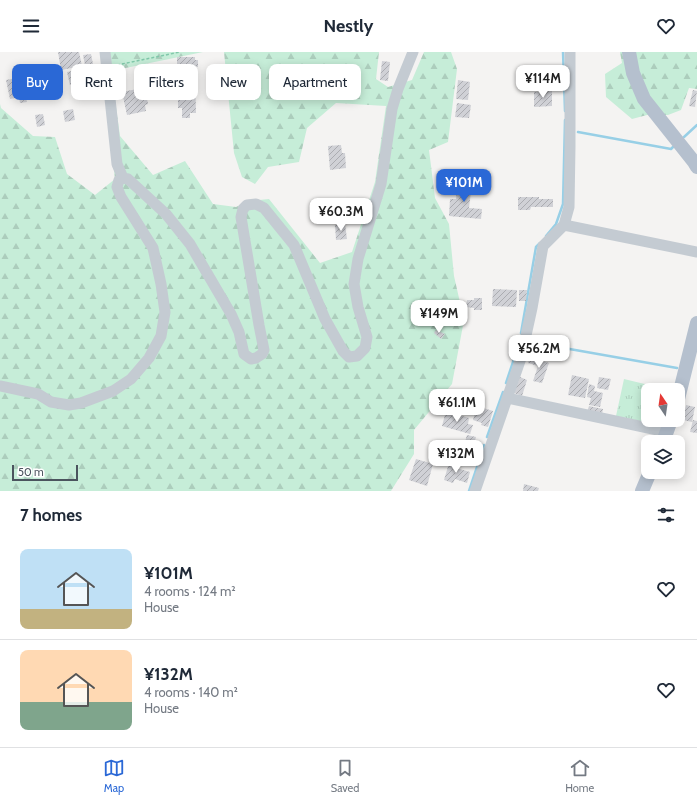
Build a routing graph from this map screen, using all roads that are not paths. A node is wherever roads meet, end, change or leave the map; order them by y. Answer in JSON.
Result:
{"nodes":[{"id":1,"x":105,"y":52,"type":"edge"},
{"id":2,"x":414,"y":52,"type":"edge"},
{"id":3,"x":570,"y":52,"type":"edge"},
{"id":4,"x":629,"y":52,"type":"edge"},
{"id":5,"x":697,"y":167,"type":"edge"},
{"id":6,"x":124,"y":178,"type":"junction"},
{"id":7,"x":564,"y":225,"type":"junction"},
{"id":8,"x":697,"y":252,"type":"edge"},
{"id":9,"x":697,"y":323,"type":"edge"},
{"id":10,"x":682,"y":383,"type":"edge"},
{"id":11,"x":0,"y":386,"type":"edge"},
{"id":12,"x":507,"y":398,"type":"junction"},
{"id":13,"x":667,"y":431,"type":"edge"},
{"id":14,"x":647,"y":479,"type":"edge"},
{"id":15,"x":475,"y":491,"type":"edge"},
{"id":16,"x":642,"y":491,"type":"edge"}],
"edges":[{"from":1,"to":6,"type":"street"},
{"from":2,"to":6,"type":"street"},
{"from":3,"to":7,"type":"street"},
{"from":4,"to":5,"type":"main road"},
{"from":6,"to":11,"type":"street"},
{"from":7,"to":8,"type":"street"},
{"from":7,"to":12,"type":"street"},
{"from":9,"to":10,"type":"main road"},
{"from":12,"to":13,"type":"street"},
{"from":12,"to":15,"type":"street"},
{"from":14,"to":16,"type":"main road"}]}
